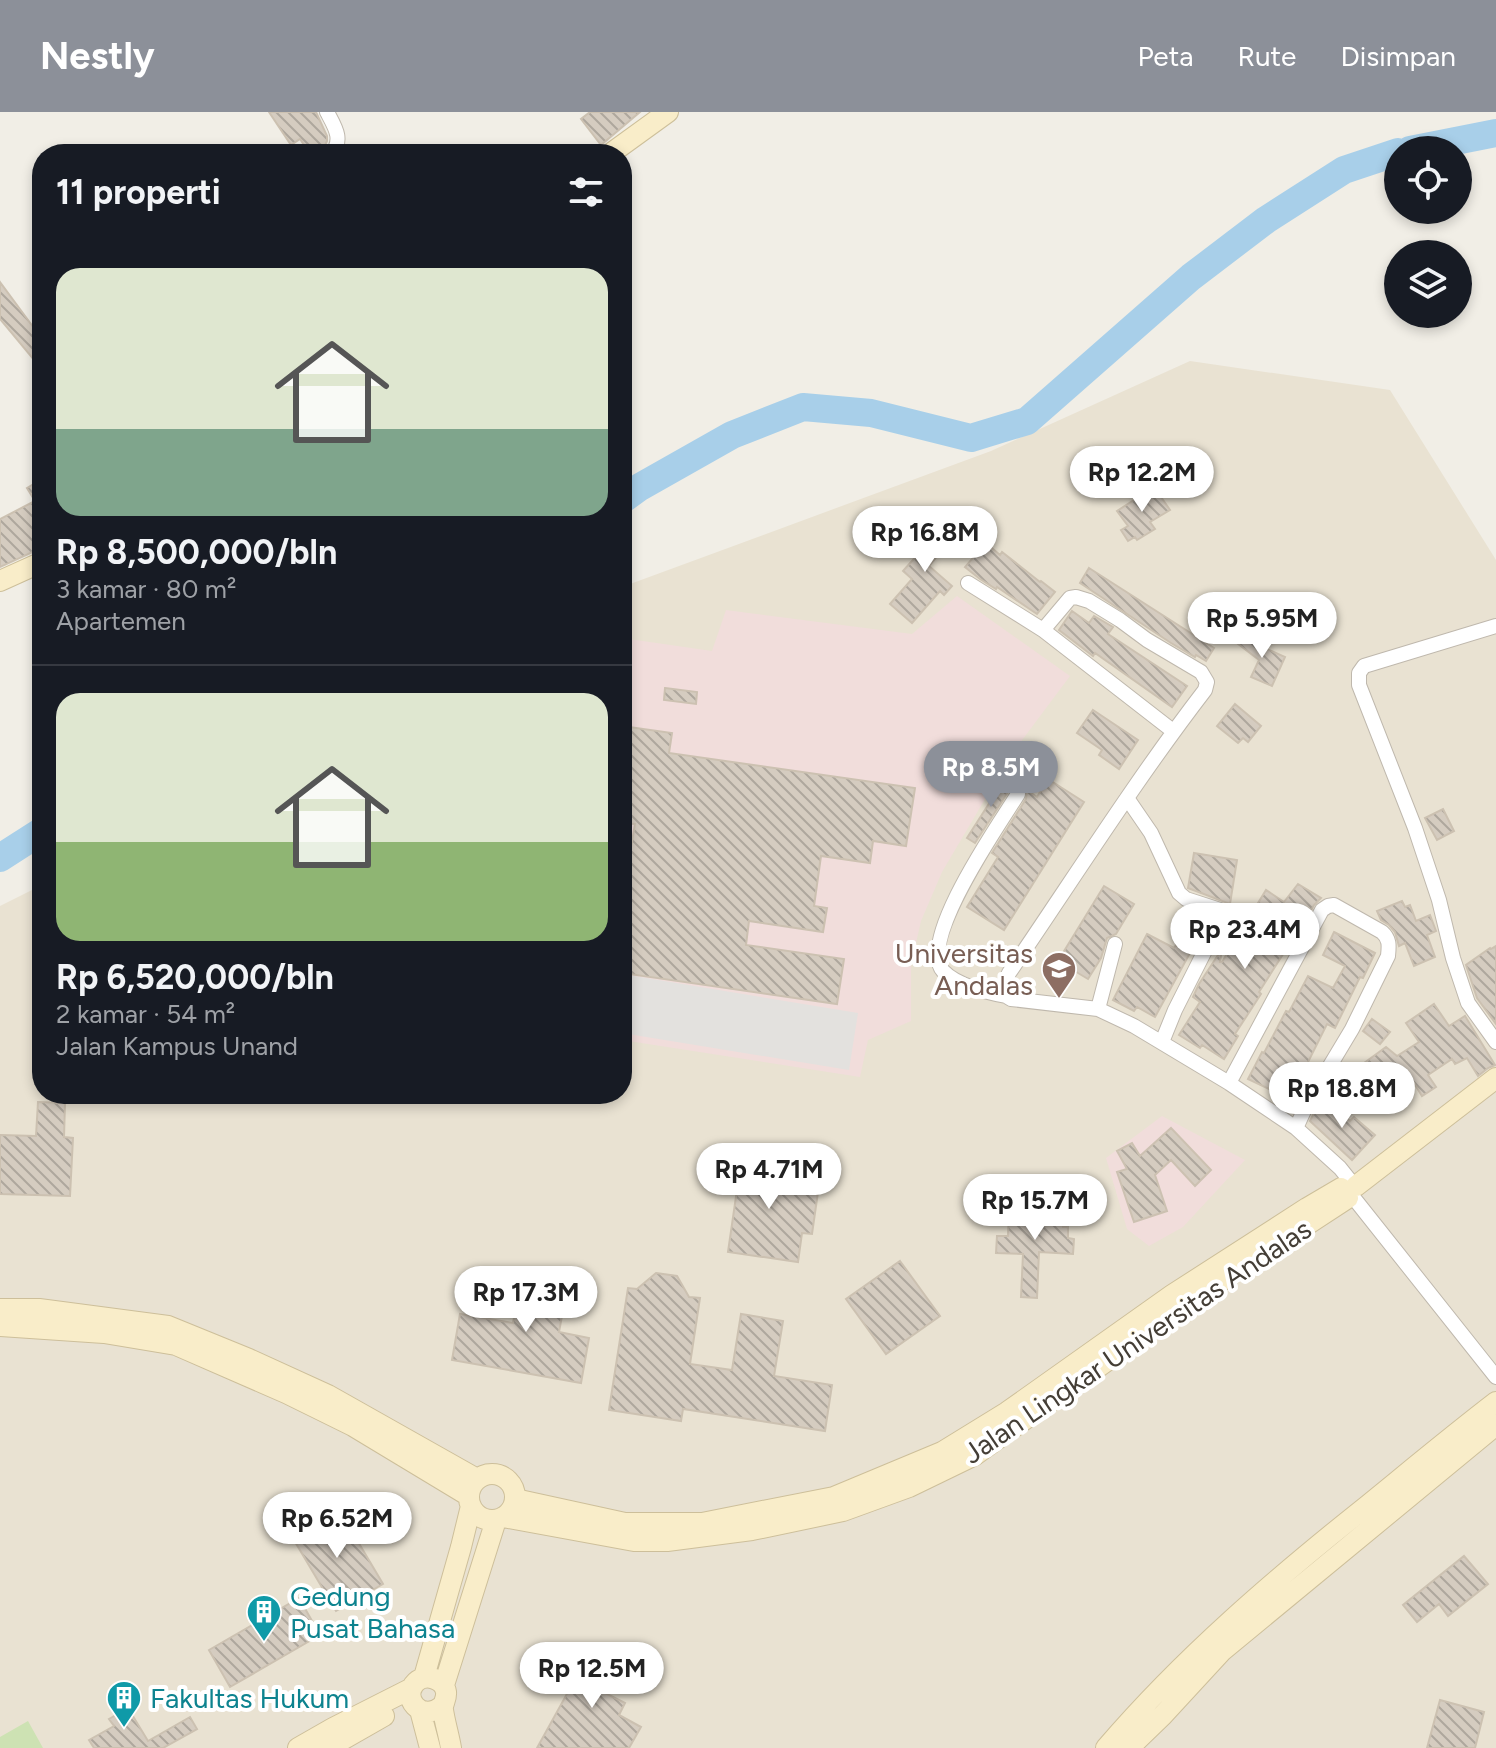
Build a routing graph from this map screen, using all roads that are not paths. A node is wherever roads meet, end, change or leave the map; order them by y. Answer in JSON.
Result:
{"nodes":[{"id":1,"x":327,"y":112,"type":"edge"},
{"id":2,"x":668,"y":112,"type":"edge"},
{"id":3,"x":337,"y":144,"type":"edge"},
{"id":4,"x":624,"y":144,"type":"edge"},
{"id":5,"x":32,"y":567,"type":"edge"},
{"id":6,"x":0,"y":581,"type":"edge"},
{"id":7,"x":968,"y":583,"type":"dead end"},
{"id":8,"x":1496,"y":626,"type":"edge"},
{"id":9,"x":1043,"y":630,"type":"junction"},
{"id":10,"x":1173,"y":731,"type":"junction"},
{"id":11,"x":1018,"y":794,"type":"dead end"},
{"id":12,"x":1127,"y":798,"type":"junction"},
{"id":13,"x":1115,"y":944,"type":"dead end"},
{"id":14,"x":1006,"y":996,"type":"junction"},
{"id":15,"x":1098,"y":1009,"type":"junction"},
{"id":16,"x":1162,"y":1042,"type":"junction"},
{"id":17,"x":1496,"y":1042,"type":"edge"},
{"id":18,"x":1496,"y":1078,"type":"edge"},
{"id":19,"x":1229,"y":1083,"type":"junction"},
{"id":20,"x":1296,"y":1128,"type":"junction"},
{"id":21,"x":1350,"y":1190,"type":"junction"},
{"id":22,"x":0,"y":1309,"type":"edge"},
{"id":23,"x":0,"y":1326,"type":"edge"},
{"id":24,"x":208,"y":1351,"type":"junction"},
{"id":25,"x":1496,"y":1377,"type":"edge"},
{"id":26,"x":1496,"y":1402,"type":"edge"},
{"id":27,"x":1496,"y":1425,"type":"edge"},
{"id":28,"x":918,"y":1472,"type":"junction"},
{"id":29,"x":472,"y":1494,"type":"junction"},
{"id":30,"x":515,"y":1499,"type":"junction"},
{"id":31,"x":499,"y":1518,"type":"junction"},
{"id":32,"x":1324,"y":1553,"type":"junction"},
{"id":33,"x":417,"y":1695,"type":"junction"},
{"id":34,"x":443,"y":1696,"type":"junction"},
{"id":35,"x":298,"y":1748,"type":"edge"},
{"id":36,"x":328,"y":1748,"type":"edge"},
{"id":37,"x":430,"y":1748,"type":"edge"},
{"id":38,"x":451,"y":1748,"type":"edge"},
{"id":39,"x":1106,"y":1748,"type":"edge"},
{"id":40,"x":1129,"y":1748,"type":"edge"}],
"edges":[{"from":1,"to":3,"type":"street"},
{"from":2,"to":4,"type":"street"},
{"from":5,"to":6,"type":"street"},
{"from":7,"to":9,"type":"street"},
{"from":8,"to":17,"type":"street"},
{"from":9,"to":10,"type":"street"},
{"from":9,"to":10,"type":"street"},
{"from":10,"to":12,"type":"street"},
{"from":11,"to":14,"type":"street"},
{"from":12,"to":14,"type":"street"},
{"from":12,"to":16,"type":"street"},
{"from":13,"to":15,"type":"street"},
{"from":14,"to":15,"type":"street"},
{"from":15,"to":16,"type":"street"},
{"from":16,"to":19,"type":"street"},
{"from":18,"to":21,"type":"street","name":"Jalan Lingkar Universitas Andalas"},
{"from":19,"to":20,"type":"street"},
{"from":19,"to":20,"type":"street"},
{"from":20,"to":21,"type":"street"},
{"from":21,"to":25,"type":"street"},
{"from":21,"to":28,"type":"street","name":"Jalan Lingkar Universitas Andalas"},
{"from":22,"to":24,"type":"street"},
{"from":23,"to":24,"type":"street"},
{"from":24,"to":29,"type":"street"},
{"from":26,"to":32,"type":"street"},
{"from":27,"to":32,"type":"street"},
{"from":28,"to":30,"type":"street","name":"Jalan Lingkar Universitas Andalas"},
{"from":28,"to":31,"type":"street","name":"Jalan Lingkar Universitas Andalas"},
{"from":29,"to":30,"type":"street"},
{"from":29,"to":31,"type":"street"},
{"from":29,"to":33,"type":"street"},
{"from":30,"to":31,"type":"street"},
{"from":31,"to":34,"type":"street"},
{"from":32,"to":39,"type":"street"},
{"from":32,"to":40,"type":"street"},
{"from":33,"to":34,"type":"street"},
{"from":33,"to":34,"type":"street"},
{"from":33,"to":35,"type":"street"},
{"from":33,"to":36,"type":"street"},
{"from":33,"to":37,"type":"street"},
{"from":34,"to":38,"type":"street"}]}
